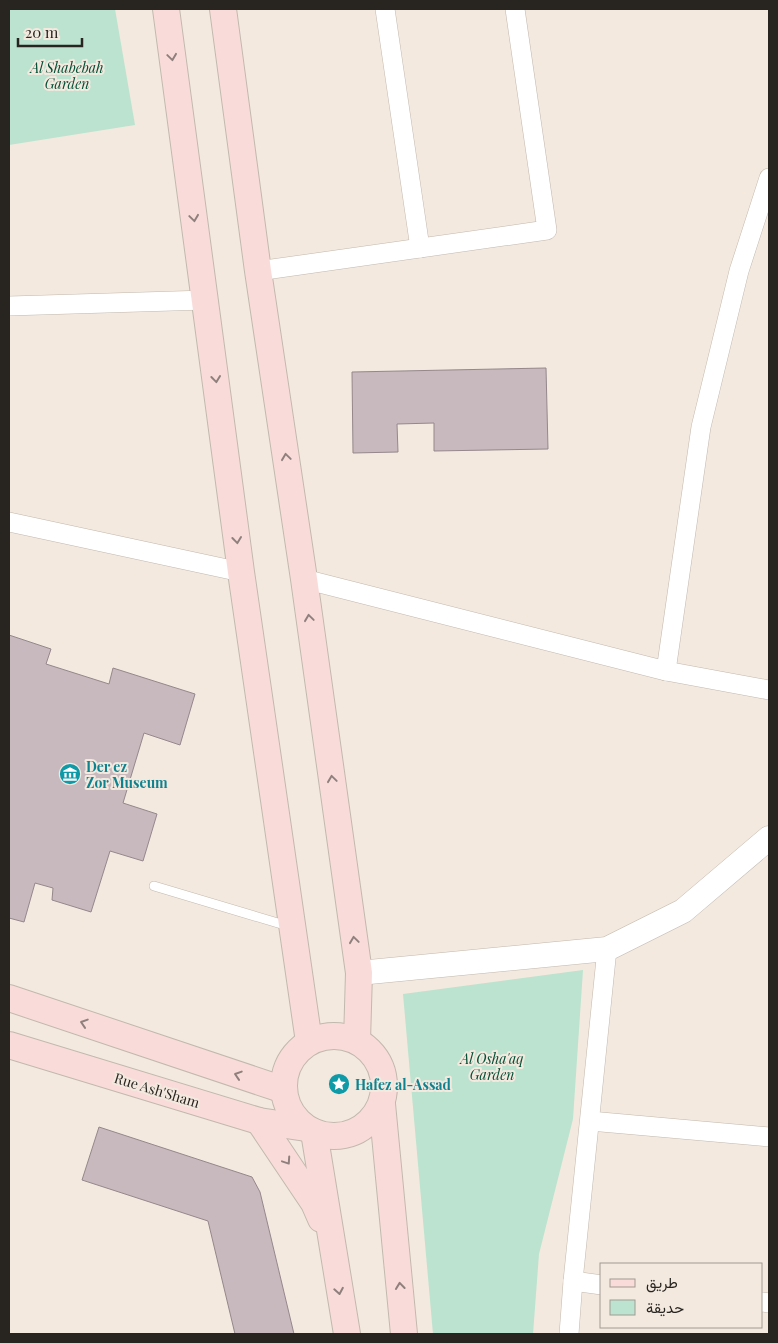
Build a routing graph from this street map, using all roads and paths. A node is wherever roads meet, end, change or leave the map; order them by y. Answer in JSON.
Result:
{"nodes":[{"id":1,"x":166,"y":9,"type":"edge"},
{"id":2,"x":223,"y":9,"type":"edge"},
{"id":3,"x":385,"y":9,"type":"edge"},
{"id":4,"x":515,"y":9,"type":"edge"},
{"id":5,"x":769,"y":178,"type":"edge"},
{"id":6,"x":420,"y":248,"type":"junction"},
{"id":7,"x":258,"y":271,"type":"junction"},
{"id":8,"x":206,"y":300,"type":"junction"},
{"id":9,"x":9,"y":306,"type":"edge"},
{"id":10,"x":9,"y":522,"type":"edge"},
{"id":11,"x":241,"y":572,"type":"junction"},
{"id":12,"x":304,"y":579,"type":"junction"},
{"id":13,"x":666,"y":671,"type":"junction"},
{"id":14,"x":769,"y":690,"type":"edge"},
{"id":15,"x":769,"y":838,"type":"edge"},
{"id":16,"x":154,"y":886,"type":"dead end"},
{"id":17,"x":293,"y":927,"type":"junction"},
{"id":18,"x":607,"y":948,"type":"junction"},
{"id":19,"x":359,"y":973,"type":"junction"},
{"id":20,"x":9,"y":998,"type":"edge"},
{"id":21,"x":357,"y":1041,"type":"junction"},
{"id":22,"x":309,"y":1042,"type":"junction"},
{"id":23,"x":9,"y":1044,"type":"edge"},
{"id":24,"x":284,"y":1090,"type":"junction"},
{"id":25,"x":382,"y":1104,"type":"junction"},
{"id":26,"x":260,"y":1121,"type":"junction"},
{"id":27,"x":590,"y":1121,"type":"junction"},
{"id":28,"x":310,"y":1130,"type":"junction"},
{"id":29,"x":769,"y":1137,"type":"edge"},
{"id":30,"x":332,"y":1248,"type":"junction"},
{"id":31,"x":573,"y":1282,"type":"junction"},
{"id":32,"x":600,"y":1285,"type":"edge"},
{"id":33,"x":347,"y":1334,"type":"edge"},
{"id":34,"x":404,"y":1334,"type":"edge"},
{"id":35,"x":569,"y":1334,"type":"edge"}],
"edges":[{"from":1,"to":8,"type":"main road","one_way":true},
{"from":2,"to":7,"type":"main road"},
{"from":3,"to":6,"type":"street"},
{"from":4,"to":6,"type":"street"},
{"from":5,"to":13,"type":"street"},
{"from":6,"to":7,"type":"street"},
{"from":12,"to":7,"type":"main road","one_way":true},
{"from":8,"to":9,"type":"street"},
{"from":8,"to":11,"type":"main road","one_way":true},
{"from":10,"to":11,"type":"street"},
{"from":11,"to":17,"type":"main road"},
{"from":12,"to":13,"type":"street"},
{"from":19,"to":12,"type":"main road","one_way":true},
{"from":13,"to":14,"type":"street"},
{"from":15,"to":18,"type":"street"},
{"from":16,"to":17,"type":"lane"},
{"from":17,"to":22,"type":"main road"},
{"from":18,"to":19,"type":"street"},
{"from":18,"to":27,"type":"street"},
{"from":19,"to":21,"type":"main road"},
{"from":24,"to":20,"type":"main road","one_way":true},
{"from":21,"to":22,"type":"main road"},
{"from":21,"to":25,"type":"main road"},
{"from":22,"to":24,"type":"main road"},
{"from":23,"to":26,"type":"main road","name":"Rue Ash'Sham"},
{"from":24,"to":28,"type":"main road"},
{"from":25,"to":28,"type":"main road"},
{"from":34,"to":25,"type":"main road","one_way":true},
{"from":26,"to":28,"type":"main road","name":"Rue Ash'Sham"},
{"from":26,"to":30,"type":"main road","one_way":true},
{"from":27,"to":29,"type":"street"},
{"from":27,"to":31,"type":"street"},
{"from":28,"to":30,"type":"main road"},
{"from":30,"to":33,"type":"main road","one_way":true},
{"from":31,"to":32,"type":"street"},
{"from":31,"to":35,"type":"street"}]}
